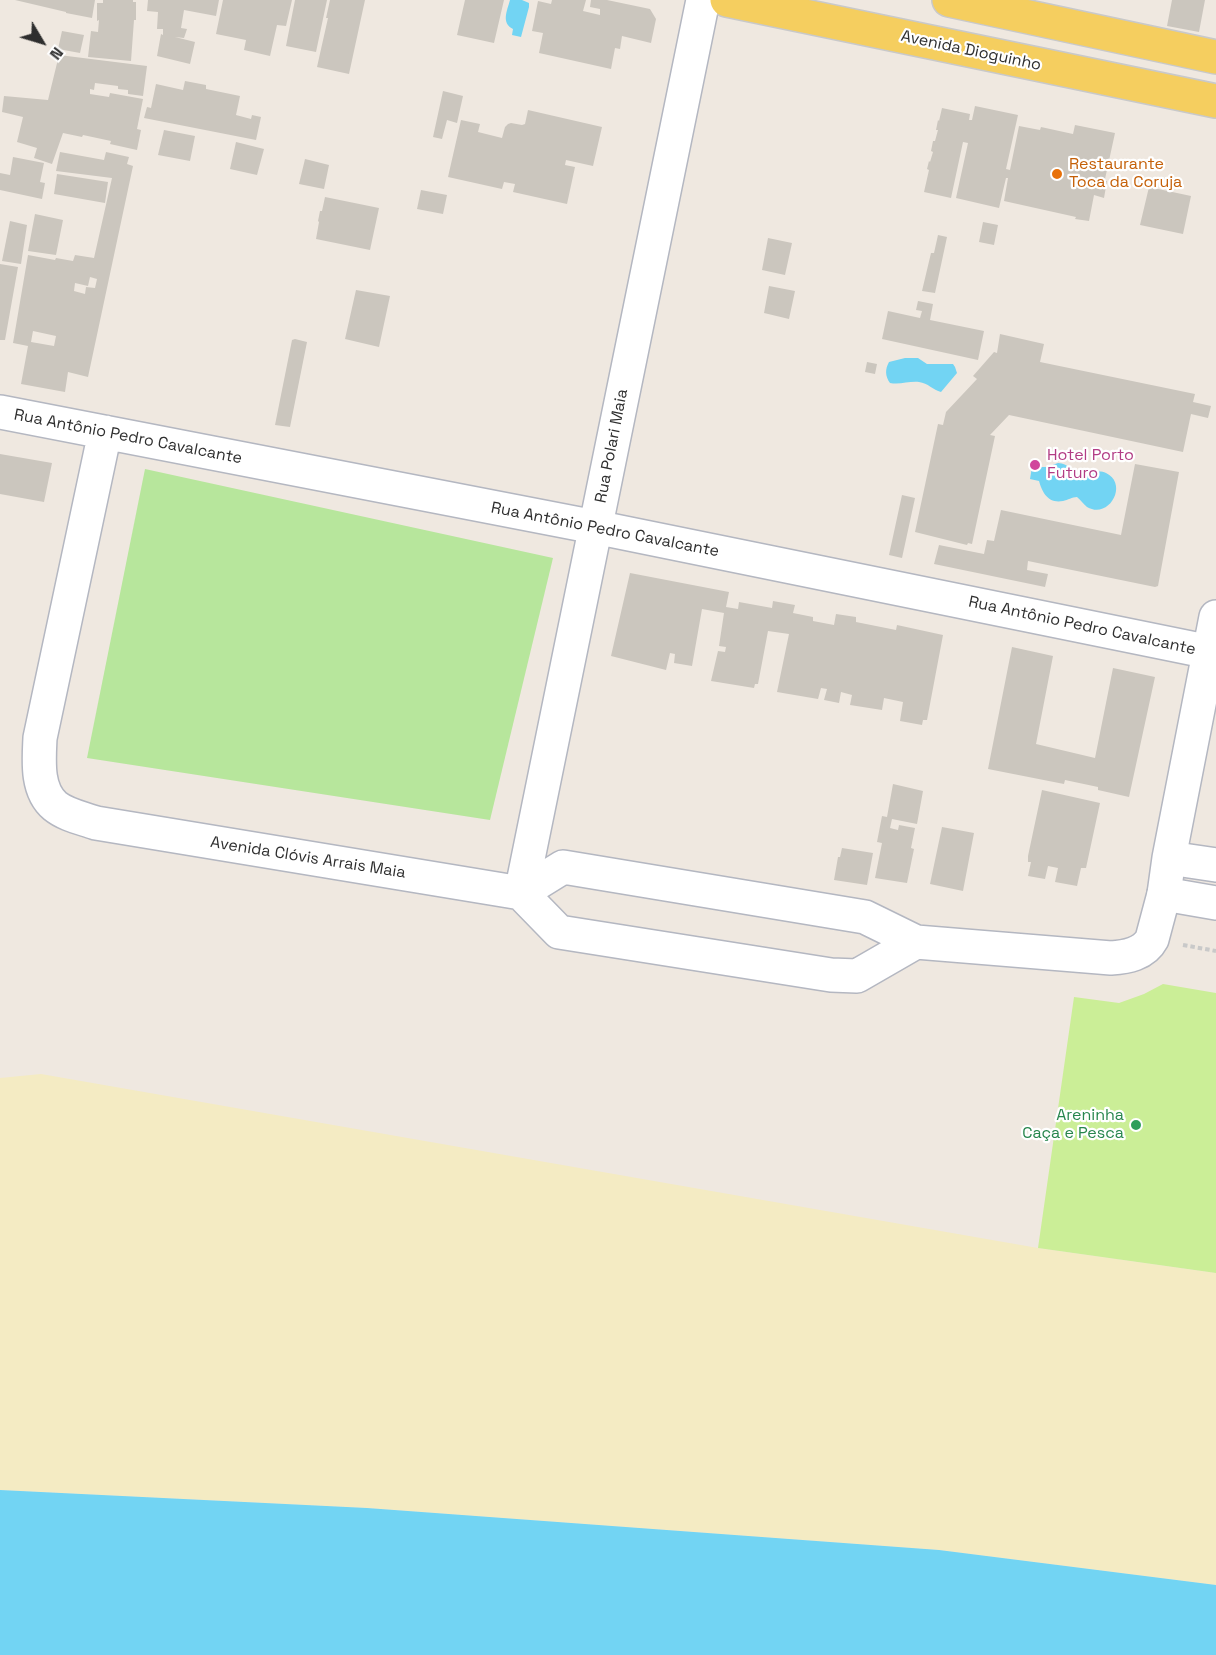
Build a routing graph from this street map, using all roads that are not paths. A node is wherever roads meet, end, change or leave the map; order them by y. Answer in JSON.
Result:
{"nodes":[{"id":1,"x":702,"y":0,"type":"edge"},
{"id":2,"x":727,"y":0,"type":"edge"},
{"id":3,"x":949,"y":0,"type":"edge"},
{"id":4,"x":1216,"y":57,"type":"edge"},
{"id":5,"x":1216,"y":101,"type":"edge"},
{"id":6,"x":0,"y":412,"type":"edge"},
{"id":7,"x":105,"y":432,"type":"junction"},
{"id":8,"x":595,"y":527,"type":"junction"},
{"id":9,"x":1216,"y":616,"type":"edge"},
{"id":10,"x":1209,"y":652,"type":"junction"},
{"id":11,"x":1169,"y":858,"type":"junction"},
{"id":12,"x":1216,"y":865,"type":"edge"},
{"id":13,"x":521,"y":893,"type":"junction"},
{"id":14,"x":1164,"y":894,"type":"junction"},
{"id":15,"x":1216,"y":903,"type":"edge"},
{"id":16,"x":916,"y":942,"type":"junction"}],
"edges":[{"from":1,"to":8,"type":"street","name":"Rua Polari Maia"},
{"from":2,"to":5,"type":"main road","name":"Avenida Dioguinho"},
{"from":3,"to":4,"type":"main road"},
{"from":6,"to":7,"type":"street","name":"Rua Antônio Pedro Cavalcante"},
{"from":7,"to":8,"type":"street","name":"Rua Antônio Pedro Cavalcante"},
{"from":7,"to":13,"type":"street","name":"Avenida Clóvis Arrais Maia"},
{"from":8,"to":10,"type":"street","name":"Rua Antônio Pedro Cavalcante"},
{"from":8,"to":13,"type":"street","name":"Rua Polari Maia"},
{"from":9,"to":10,"type":"street"},
{"from":10,"to":11,"type":"street"},
{"from":11,"to":12,"type":"street"},
{"from":11,"to":14,"type":"street"},
{"from":13,"to":16,"type":"street"},
{"from":13,"to":16,"type":"street"},
{"from":14,"to":15,"type":"street"},
{"from":14,"to":16,"type":"street"}]}
